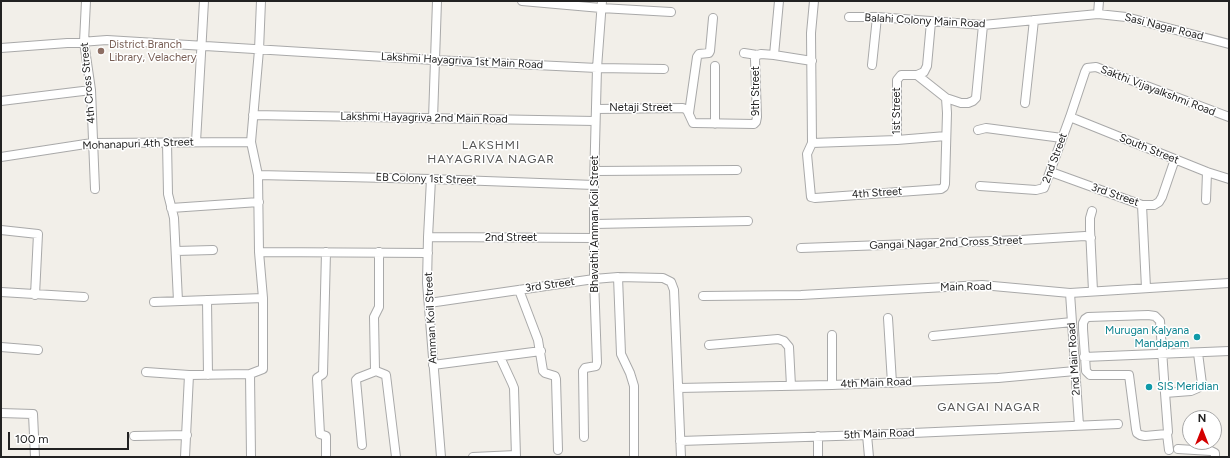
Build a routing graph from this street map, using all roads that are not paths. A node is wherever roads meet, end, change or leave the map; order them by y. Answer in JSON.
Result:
{"nodes":[{"id":1,"x":86,"y":1,"type":"edge"},
{"id":2,"x":204,"y":1,"type":"edge"},
{"id":3,"x":261,"y":1,"type":"edge"},
{"id":4,"x":437,"y":1,"type":"edge"},
{"id":5,"x":522,"y":1,"type":"edge"},
{"id":6,"x":779,"y":1,"type":"edge"},
{"id":7,"x":814,"y":1,"type":"edge"},
{"id":8,"x":1099,"y":1,"type":"edge"},
{"id":9,"x":602,"y":4,"type":"edge"},
{"id":10,"x":671,"y":12,"type":"dead end"},
{"id":11,"x":1098,"y":14,"type":"junction"},
{"id":12,"x":849,"y":17,"type":"dead end"},
{"id":13,"x":877,"y":17,"type":"junction"},
{"id":14,"x":713,"y":18,"type":"dead end"},
{"id":15,"x":1034,"y":20,"type":"junction"},
{"id":16,"x":931,"y":22,"type":"junction"},
{"id":17,"x":983,"y":25,"type":"junction"},
{"id":18,"x":84,"y":42,"type":"junction"},
{"id":19,"x":1229,"y":44,"type":"edge"},
{"id":20,"x":202,"y":46,"type":"junction"},
{"id":21,"x":1,"y":48,"type":"edge"},
{"id":22,"x":259,"y":50,"type":"junction"},
{"id":23,"x":744,"y":53,"type":"dead end"},
{"id":24,"x":757,"y":55,"type":"junction"},
{"id":25,"x":774,"y":55,"type":"junction"},
{"id":26,"x":434,"y":60,"type":"junction"},
{"id":27,"x":812,"y":61,"type":"junction"},
{"id":28,"x":872,"y":65,"type":"dead end"},
{"id":29,"x":715,"y":66,"type":"dead end"},
{"id":30,"x":597,"y":68,"type":"junction"},
{"id":31,"x":1087,"y":68,"type":"joint"},
{"id":32,"x":664,"y":69,"type":"dead end"},
{"id":33,"x":917,"y":75,"type":"junction"},
{"id":34,"x":91,"y":90,"type":"junction"},
{"id":35,"x":946,"y":98,"type":"junction"},
{"id":36,"x":1,"y":101,"type":"edge"},
{"id":37,"x":1025,"y":103,"type":"dead end"},
{"id":38,"x":596,"y":109,"type":"junction"},
{"id":39,"x":687,"y":111,"type":"junction"},
{"id":40,"x":253,"y":115,"type":"junction"},
{"id":41,"x":1070,"y":117,"type":"junction"},
{"id":42,"x":1229,"y":118,"type":"edge"},
{"id":43,"x":432,"y":119,"type":"junction"},
{"id":44,"x":595,"y":121,"type":"junction"},
{"id":45,"x":715,"y":124,"type":"junction"},
{"id":46,"x":978,"y":130,"type":"dead end"},
{"id":47,"x":946,"y":136,"type":"junction"},
{"id":48,"x":1062,"y":138,"type":"junction"},
{"id":49,"x":897,"y":140,"type":"junction"},
{"id":50,"x":167,"y":142,"type":"junction"},
{"id":51,"x":196,"y":142,"type":"junction"},
{"id":52,"x":251,"y":142,"type":"junction"},
{"id":53,"x":92,"y":143,"type":"junction"},
{"id":54,"x":812,"y":143,"type":"junction"},
{"id":55,"x":1,"y":158,"type":"edge"},
{"id":56,"x":1175,"y":159,"type":"junction"},
{"id":57,"x":737,"y":170,"type":"dead end"},
{"id":58,"x":595,"y":171,"type":"junction"},
{"id":59,"x":1051,"y":172,"type":"junction"},
{"id":60,"x":1207,"y":172,"type":"junction"},
{"id":61,"x":258,"y":175,"type":"junction"},
{"id":62,"x":431,"y":179,"type":"junction"},
{"id":63,"x":1229,"y":179,"type":"edge"},
{"id":64,"x":594,"y":185,"type":"junction"},
{"id":65,"x":980,"y":186,"type":"dead end"},
{"id":66,"x":94,"y":189,"type":"dead end"},
{"id":67,"x":1206,"y":200,"type":"dead end"},
{"id":68,"x":259,"y":202,"type":"junction"},
{"id":69,"x":1142,"y":205,"type":"junction"},
{"id":70,"x":171,"y":208,"type":"junction"},
{"id":71,"x":1092,"y":211,"type":"dead end"},
{"id":72,"x":748,"y":222,"type":"dead end"},
{"id":73,"x":594,"y":224,"type":"junction"},
{"id":74,"x":1,"y":230,"type":"edge"},
{"id":75,"x":428,"y":237,"type":"junction"},
{"id":76,"x":594,"y":238,"type":"junction"},
{"id":77,"x":1091,"y":238,"type":"junction"},
{"id":78,"x":801,"y":248,"type":"dead end"},
{"id":79,"x":176,"y":250,"type":"junction"},
{"id":80,"x":213,"y":250,"type":"dead end"},
{"id":81,"x":259,"y":252,"type":"junction"},
{"id":82,"x":326,"y":252,"type":"junction"},
{"id":83,"x":379,"y":252,"type":"junction"},
{"id":84,"x":428,"y":253,"type":"junction"},
{"id":85,"x":618,"y":277,"type":"junction"},
{"id":86,"x":594,"y":279,"type":"junction"},
{"id":87,"x":1229,"y":283,"type":"edge"},
{"id":88,"x":1146,"y":288,"type":"junction"},
{"id":89,"x":519,"y":290,"type":"junction"},
{"id":90,"x":1093,"y":291,"type":"junction"},
{"id":91,"x":1,"y":292,"type":"edge"},
{"id":92,"x":1070,"y":293,"type":"junction"},
{"id":93,"x":34,"y":295,"type":"junction"},
{"id":94,"x":703,"y":296,"type":"dead end"},
{"id":95,"x":84,"y":297,"type":"dead end"},
{"id":96,"x":263,"y":298,"type":"junction"},
{"id":97,"x":207,"y":300,"type":"junction"},
{"id":98,"x":178,"y":301,"type":"junction"},
{"id":99,"x":154,"y":302,"type":"dead end"},
{"id":100,"x":429,"y":303,"type":"junction"},
{"id":101,"x":888,"y":318,"type":"dead end"},
{"id":102,"x":1072,"y":322,"type":"junction"},
{"id":103,"x":832,"y":335,"type":"dead end"},
{"id":104,"x":932,"y":336,"type":"dead end"},
{"id":105,"x":709,"y":346,"type":"dead end"},
{"id":106,"x":1,"y":347,"type":"edge"},
{"id":107,"x":38,"y":350,"type":"dead end"},
{"id":108,"x":1229,"y":351,"type":"edge"},
{"id":109,"x":541,"y":352,"type":"junction"},
{"id":110,"x":1198,"y":353,"type":"junction"},
{"id":111,"x":1161,"y":355,"type":"junction"},
{"id":112,"x":500,"y":357,"type":"junction"},
{"id":113,"x":1084,"y":357,"type":"junction"},
{"id":114,"x":433,"y":365,"type":"junction"},
{"id":115,"x":376,"y":371,"type":"junction"},
{"id":116,"x":1075,"y":371,"type":"junction"},
{"id":117,"x":146,"y":372,"type":"dead end"},
{"id":118,"x":250,"y":374,"type":"junction"},
{"id":119,"x":208,"y":375,"type":"junction"},
{"id":120,"x":189,"y":376,"type":"junction"},
{"id":121,"x":892,"y":383,"type":"junction"},
{"id":122,"x":832,"y":385,"type":"junction"},
{"id":123,"x":791,"y":386,"type":"junction"},
{"id":124,"x":678,"y":388,"type":"junction"},
{"id":125,"x":1165,"y":393,"type":"junction"},
{"id":126,"x":1,"y":413,"type":"edge"},
{"id":127,"x":1118,"y":424,"type":"dead end"},
{"id":128,"x":1079,"y":425,"type":"junction"},
{"id":129,"x":1167,"y":434,"type":"junction"},
{"id":130,"x":186,"y":435,"type":"junction"},
{"id":131,"x":867,"y":435,"type":"junction"},
{"id":132,"x":134,"y":436,"type":"dead end"},
{"id":133,"x":818,"y":436,"type":"junction"},
{"id":134,"x":584,"y":437,"type":"dead end"},
{"id":135,"x":680,"y":441,"type":"junction"},
{"id":136,"x":362,"y":445,"type":"dead end"},
{"id":137,"x":1178,"y":449,"type":"dead end"},
{"id":138,"x":558,"y":450,"type":"dead end"},
{"id":139,"x":1168,"y":450,"type":"dead end"},
{"id":140,"x":516,"y":456,"type":"edge"},
{"id":141,"x":35,"y":457,"type":"edge"},
{"id":142,"x":185,"y":457,"type":"edge"},
{"id":143,"x":251,"y":457,"type":"edge"},
{"id":144,"x":326,"y":457,"type":"edge"},
{"id":145,"x":396,"y":457,"type":"edge"},
{"id":146,"x":441,"y":457,"type":"edge"},
{"id":147,"x":473,"y":457,"type":"edge"},
{"id":148,"x":634,"y":457,"type":"edge"},
{"id":149,"x":681,"y":457,"type":"edge"},
{"id":150,"x":818,"y":457,"type":"edge"},
{"id":151,"x":869,"y":457,"type":"edge"},
{"id":152,"x":1215,"y":457,"type":"edge"}],
"edges":[{"from":1,"to":18,"type":"street","name":"4th Cross Street"},
{"from":2,"to":20,"type":"street"},
{"from":3,"to":22,"type":"street"},
{"from":4,"to":26,"type":"street"},
{"from":5,"to":9,"type":"street"},
{"from":6,"to":25,"type":"street"},
{"from":7,"to":27,"type":"street"},
{"from":8,"to":11,"type":"street"},
{"from":9,"to":10,"type":"street"},
{"from":9,"to":30,"type":"street","name":"Bhavathi Amman Koil Street"},
{"from":11,"to":15,"type":"street","name":"Balahi Colony Main Road"},
{"from":11,"to":19,"type":"street","name":"Sasi Nagar Road"},
{"from":12,"to":13,"type":"street","name":"Balahi Colony Main Road"},
{"from":13,"to":16,"type":"street","name":"Balahi Colony Main Road"},
{"from":13,"to":28,"type":"street"},
{"from":14,"to":39,"type":"street"},
{"from":15,"to":17,"type":"street","name":"Balahi Colony Main Road"},
{"from":15,"to":37,"type":"street"},
{"from":16,"to":17,"type":"street","name":"Balahi Colony Main Road"},
{"from":16,"to":33,"type":"street"},
{"from":17,"to":35,"type":"street"},
{"from":18,"to":20,"type":"street","name":"Lakshmi Hayagriva 1st Main Road"},
{"from":18,"to":21,"type":"street","name":"Lakshmi Hayagriva 1st Main Road"},
{"from":18,"to":34,"type":"street","name":"4th Cross Street"},
{"from":20,"to":22,"type":"street","name":"Lakshmi Hayagriva 1st Main Road"},
{"from":20,"to":51,"type":"street"},
{"from":22,"to":26,"type":"street","name":"Lakshmi Hayagriva 1st Main Road"},
{"from":22,"to":40,"type":"street"},
{"from":23,"to":24,"type":"street"},
{"from":24,"to":25,"type":"street"},
{"from":24,"to":45,"type":"street","name":"9th Street"},
{"from":25,"to":27,"type":"street"},
{"from":26,"to":30,"type":"street","name":"Lakshmi Hayagriva 1st Main Road"},
{"from":26,"to":43,"type":"street"},
{"from":27,"to":54,"type":"street"},
{"from":29,"to":45,"type":"street"},
{"from":30,"to":32,"type":"street","name":"Lakshmi Hayagriva 1st Main Road"},
{"from":30,"to":38,"type":"street","name":"Bhavathi Amman Koil Street"},
{"from":31,"to":41,"type":"street","name":"2nd Street"},
{"from":31,"to":42,"type":"street","name":"Sakthi Vijayalkshmi Road"},
{"from":33,"to":35,"type":"street"},
{"from":33,"to":49,"type":"street","name":"1st Street"},
{"from":34,"to":36,"type":"street"},
{"from":34,"to":53,"type":"street","name":"4th Cross Street"},
{"from":35,"to":47,"type":"street"},
{"from":38,"to":39,"type":"street","name":"Netaji Street"},
{"from":38,"to":44,"type":"street","name":"Bhavathi Amman Koil Street"},
{"from":39,"to":45,"type":"street"},
{"from":40,"to":43,"type":"street","name":"Lakshmi Hayagriva 2nd Main Road"},
{"from":40,"to":52,"type":"street"},
{"from":41,"to":48,"type":"street","name":"2nd Street"},
{"from":41,"to":56,"type":"street","name":"South Street"},
{"from":43,"to":44,"type":"street","name":"Lakshmi Hayagriva 2nd Main Road"},
{"from":44,"to":58,"type":"street","name":"Bhavathi Amman Koil Street"},
{"from":46,"to":48,"type":"street"},
{"from":47,"to":49,"type":"street"},
{"from":47,"to":54,"type":"street","name":"4th Street"},
{"from":48,"to":59,"type":"street","name":"2nd Street"},
{"from":49,"to":54,"type":"street"},
{"from":50,"to":51,"type":"street","name":"Mohanapuri 4th Street"},
{"from":50,"to":53,"type":"street","name":"Mohanapuri 4th Street"},
{"from":50,"to":70,"type":"street"},
{"from":51,"to":52,"type":"street","name":"Mohanapuri 4th Street"},
{"from":52,"to":61,"type":"street"},
{"from":53,"to":55,"type":"street","name":"Mohanapuri 4th Street"},
{"from":53,"to":66,"type":"street","name":"4th Cross Street"},
{"from":56,"to":60,"type":"street","name":"South Street"},
{"from":56,"to":69,"type":"street","name":"3rd Street"},
{"from":57,"to":58,"type":"street"},
{"from":58,"to":64,"type":"street","name":"Bhavathi Amman Koil Street"},
{"from":59,"to":65,"type":"street","name":"2nd Street"},
{"from":59,"to":69,"type":"street","name":"3rd Street"},
{"from":60,"to":63,"type":"street","name":"South Street"},
{"from":60,"to":67,"type":"street"},
{"from":61,"to":62,"type":"street","name":"EB Colony 1st Street"},
{"from":61,"to":68,"type":"street"},
{"from":62,"to":64,"type":"street","name":"EB Colony 1st Street"},
{"from":62,"to":75,"type":"street","name":"Amman Koil Street"},
{"from":64,"to":73,"type":"street","name":"Bhavathi Amman Koil Street"},
{"from":68,"to":70,"type":"street"},
{"from":68,"to":81,"type":"street"},
{"from":69,"to":88,"type":"street"},
{"from":70,"to":79,"type":"street"},
{"from":71,"to":77,"type":"street"},
{"from":72,"to":73,"type":"street"},
{"from":73,"to":76,"type":"street","name":"Bhavathi Amman Koil Street"},
{"from":74,"to":93,"type":"street"},
{"from":75,"to":76,"type":"street","name":"2nd Street"},
{"from":75,"to":84,"type":"street","name":"Amman Koil Street"},
{"from":76,"to":86,"type":"street","name":"Bhavathi Amman Koil Street"},
{"from":77,"to":78,"type":"street","name":"Gangai Nagar 2nd Cross Street"},
{"from":77,"to":90,"type":"street"},
{"from":79,"to":80,"type":"street"},
{"from":79,"to":98,"type":"street"},
{"from":81,"to":82,"type":"street"},
{"from":81,"to":96,"type":"street"},
{"from":82,"to":83,"type":"street"},
{"from":82,"to":144,"type":"street"},
{"from":83,"to":84,"type":"street"},
{"from":83,"to":115,"type":"street"},
{"from":84,"to":100,"type":"street","name":"Amman Koil Street"},
{"from":85,"to":86,"type":"street","name":"3rd Street"},
{"from":85,"to":124,"type":"street","name":"3rd Street"},
{"from":85,"to":148,"type":"street"},
{"from":86,"to":89,"type":"street","name":"3rd Street"},
{"from":86,"to":134,"type":"street","name":"Bhavathi Amman Koil Street"},
{"from":87,"to":88,"type":"street","name":"Main Road"},
{"from":88,"to":90,"type":"street","name":"Main Road"},
{"from":89,"to":100,"type":"street","name":"3rd Street"},
{"from":89,"to":109,"type":"street"},
{"from":90,"to":92,"type":"street","name":"Main Road"},
{"from":91,"to":93,"type":"street"},
{"from":92,"to":94,"type":"street","name":"Main Road"},
{"from":92,"to":102,"type":"street","name":"2nd Main Road"},
{"from":93,"to":95,"type":"street"},
{"from":96,"to":97,"type":"street"},
{"from":96,"to":118,"type":"street"},
{"from":97,"to":98,"type":"street"},
{"from":97,"to":119,"type":"street"},
{"from":98,"to":99,"type":"street"},
{"from":100,"to":114,"type":"street","name":"Amman Koil Street"},
{"from":101,"to":121,"type":"street"},
{"from":102,"to":104,"type":"street"},
{"from":102,"to":116,"type":"street","name":"2nd Main Road"},
{"from":103,"to":122,"type":"street"},
{"from":105,"to":123,"type":"street"},
{"from":106,"to":107,"type":"street"},
{"from":108,"to":110,"type":"street"},
{"from":109,"to":112,"type":"street"},
{"from":109,"to":138,"type":"street"},
{"from":110,"to":111,"type":"street"},
{"from":110,"to":125,"type":"street"},
{"from":111,"to":113,"type":"street"},
{"from":111,"to":113,"type":"street"},
{"from":111,"to":125,"type":"street"},
{"from":112,"to":114,"type":"street"},
{"from":112,"to":140,"type":"street"},
{"from":113,"to":129,"type":"street"},
{"from":114,"to":146,"type":"street","name":"Amman Koil Street"},
{"from":115,"to":136,"type":"street"},
{"from":115,"to":145,"type":"street"},
{"from":116,"to":121,"type":"street","name":"4th Main Road"},
{"from":116,"to":128,"type":"street","name":"2nd Main Road"},
{"from":117,"to":120,"type":"street"},
{"from":118,"to":119,"type":"street"},
{"from":118,"to":143,"type":"street"},
{"from":119,"to":120,"type":"street"},
{"from":120,"to":130,"type":"street"},
{"from":121,"to":122,"type":"street","name":"4th Main Road"},
{"from":122,"to":123,"type":"street","name":"4th Main Road"},
{"from":123,"to":124,"type":"street","name":"4th Main Road"},
{"from":124,"to":135,"type":"street"},
{"from":125,"to":129,"type":"street"},
{"from":126,"to":141,"type":"street"},
{"from":127,"to":128,"type":"street","name":"5th Main Road"},
{"from":128,"to":131,"type":"street","name":"5th Main Road"},
{"from":129,"to":139,"type":"street"},
{"from":130,"to":132,"type":"street"},
{"from":130,"to":142,"type":"street"},
{"from":131,"to":133,"type":"street","name":"5th Main Road"},
{"from":131,"to":151,"type":"street"},
{"from":133,"to":135,"type":"street","name":"5th Main Road"},
{"from":133,"to":150,"type":"street"},
{"from":135,"to":149,"type":"street"},
{"from":137,"to":152,"type":"street"},
{"from":140,"to":147,"type":"street"}]}
